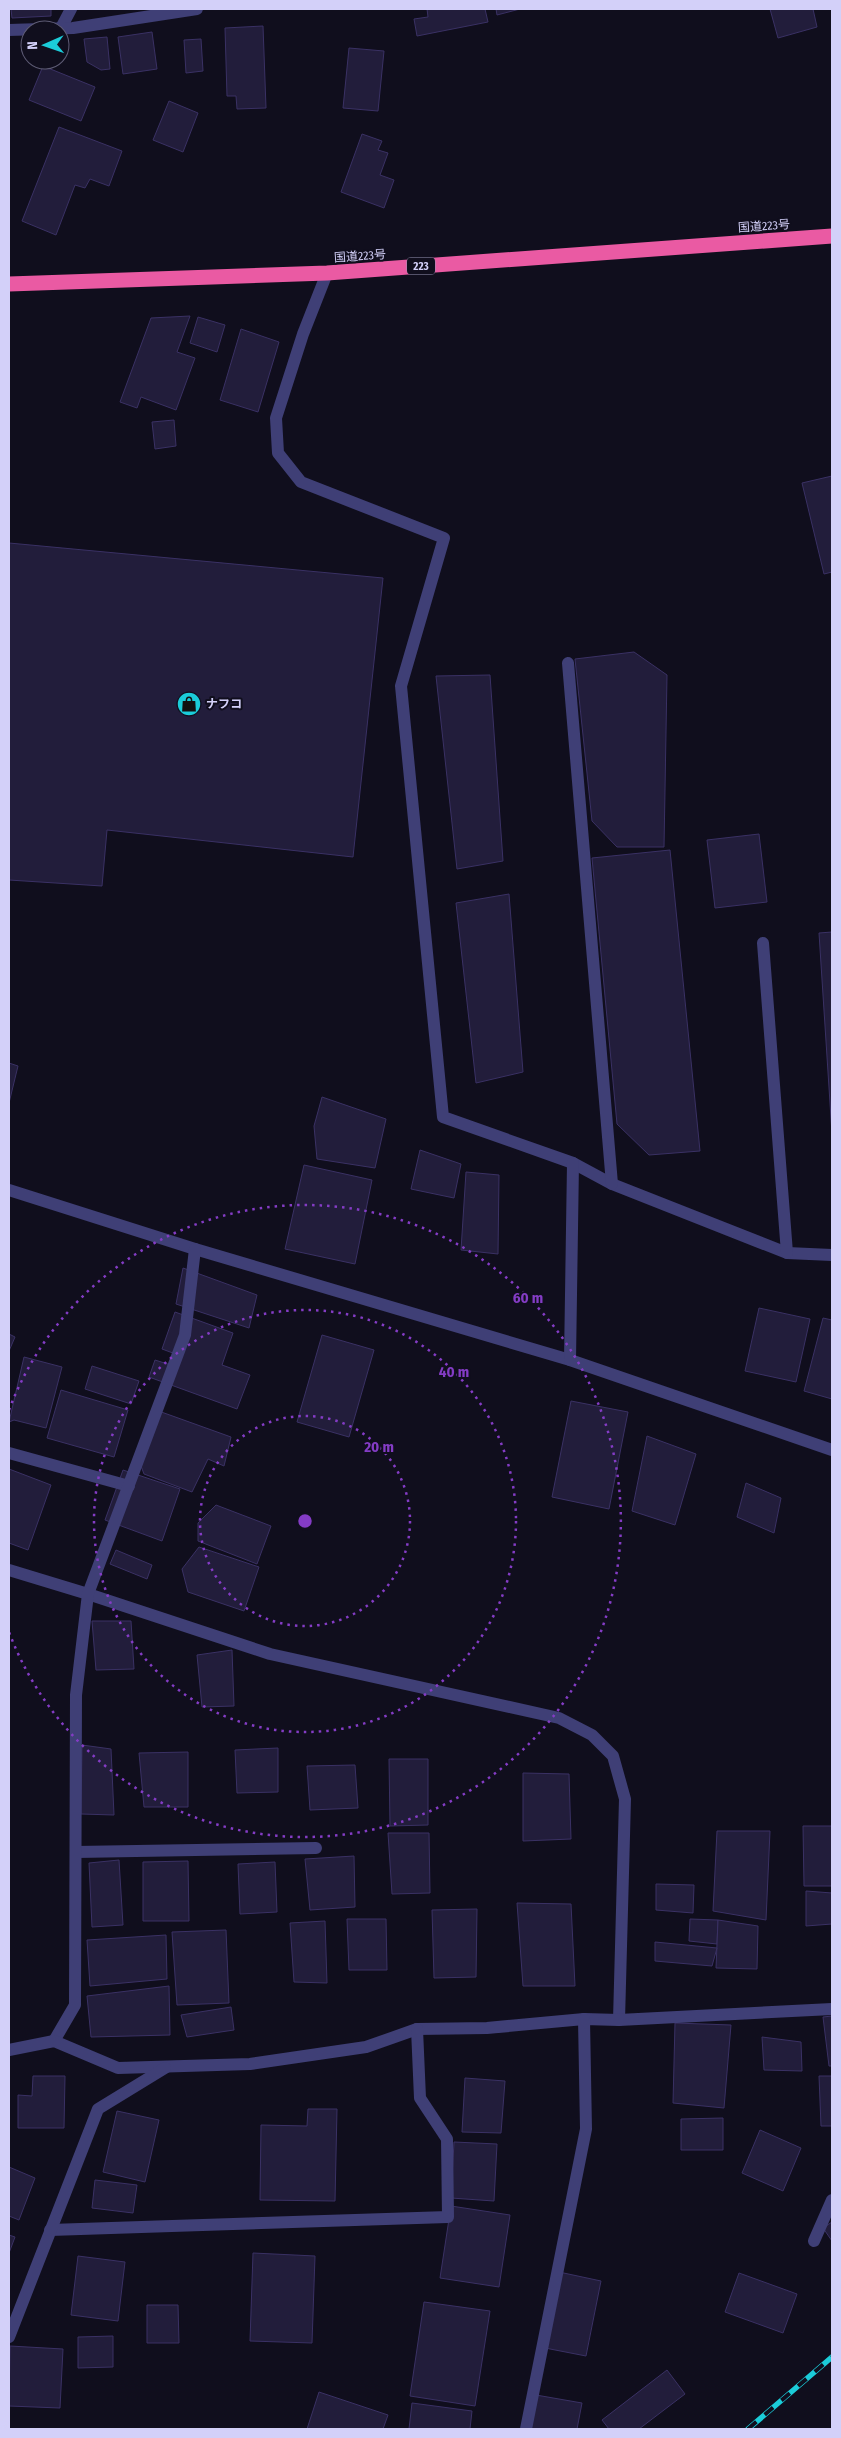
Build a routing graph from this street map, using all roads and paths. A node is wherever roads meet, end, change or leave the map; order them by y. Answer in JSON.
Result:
{"nodes":[{"id":1,"x":197,"y":9,"type":"edge"},
{"id":2,"x":70,"y":27,"type":"edge"},
{"id":3,"x":832,"y":236,"type":"edge"},
{"id":4,"x":327,"y":273,"type":"junction"},
{"id":5,"x":9,"y":284,"type":"edge"},
{"id":6,"x":568,"y":663,"type":"dead end"},
{"id":7,"x":763,"y":943,"type":"dead end"},
{"id":8,"x":573,"y":1163,"type":"junction"},
{"id":9,"x":612,"y":1184,"type":"junction"},
{"id":10,"x":9,"y":1190,"type":"edge"},
{"id":11,"x":195,"y":1249,"type":"junction"},
{"id":12,"x":787,"y":1253,"type":"junction"},
{"id":13,"x":832,"y":1255,"type":"edge"},
{"id":14,"x":570,"y":1360,"type":"junction"},
{"id":15,"x":832,"y":1450,"type":"edge"},
{"id":16,"x":9,"y":1453,"type":"edge"},
{"id":17,"x":129,"y":1486,"type":"junction"},
{"id":18,"x":9,"y":1570,"type":"edge"},
{"id":19,"x":88,"y":1594,"type":"junction"},
{"id":20,"x":316,"y":1848,"type":"dead end"},
{"id":21,"x":76,"y":1852,"type":"junction"},
{"id":22,"x":832,"y":2008,"type":"edge"},
{"id":23,"x":584,"y":2019,"type":"junction"},
{"id":24,"x":619,"y":2020,"type":"junction"},
{"id":25,"x":417,"y":2030,"type":"junction"},
{"id":26,"x":54,"y":2041,"type":"junction"},
{"id":27,"x":9,"y":2050,"type":"edge"},
{"id":28,"x":165,"y":2068,"type":"junction"},
{"id":29,"x":832,"y":2200,"type":"edge"},
{"id":30,"x":50,"y":2230,"type":"junction"},
{"id":31,"x":814,"y":2241,"type":"dead end"},
{"id":32,"x":9,"y":2337,"type":"edge"},
{"id":33,"x":526,"y":2429,"type":"edge"}],
"edges":[{"from":1,"to":2,"type":"street"},
{"from":3,"to":4,"type":"highway","name":"国道223号","number":"223"},
{"from":4,"to":5,"type":"highway","name":"国道223号","number":"223"},
{"from":4,"to":8,"type":"street"},
{"from":6,"to":9,"type":"street"},
{"from":7,"to":12,"type":"street"},
{"from":8,"to":9,"type":"street"},
{"from":8,"to":14,"type":"street"},
{"from":9,"to":12,"type":"street"},
{"from":10,"to":11,"type":"street"},
{"from":11,"to":14,"type":"street"},
{"from":11,"to":17,"type":"street"},
{"from":12,"to":13,"type":"street"},
{"from":14,"to":15,"type":"street"},
{"from":16,"to":17,"type":"street"},
{"from":17,"to":19,"type":"street"},
{"from":18,"to":19,"type":"street"},
{"from":19,"to":21,"type":"street"},
{"from":19,"to":24,"type":"street"},
{"from":20,"to":21,"type":"street"},
{"from":21,"to":26,"type":"street"},
{"from":22,"to":24,"type":"street"},
{"from":23,"to":24,"type":"street"},
{"from":23,"to":25,"type":"street"},
{"from":23,"to":33,"type":"street"},
{"from":25,"to":28,"type":"street"},
{"from":25,"to":30,"type":"street"},
{"from":26,"to":27,"type":"street"},
{"from":26,"to":28,"type":"street"},
{"from":28,"to":30,"type":"street"},
{"from":29,"to":31,"type":"street"},
{"from":30,"to":32,"type":"street"}]}
